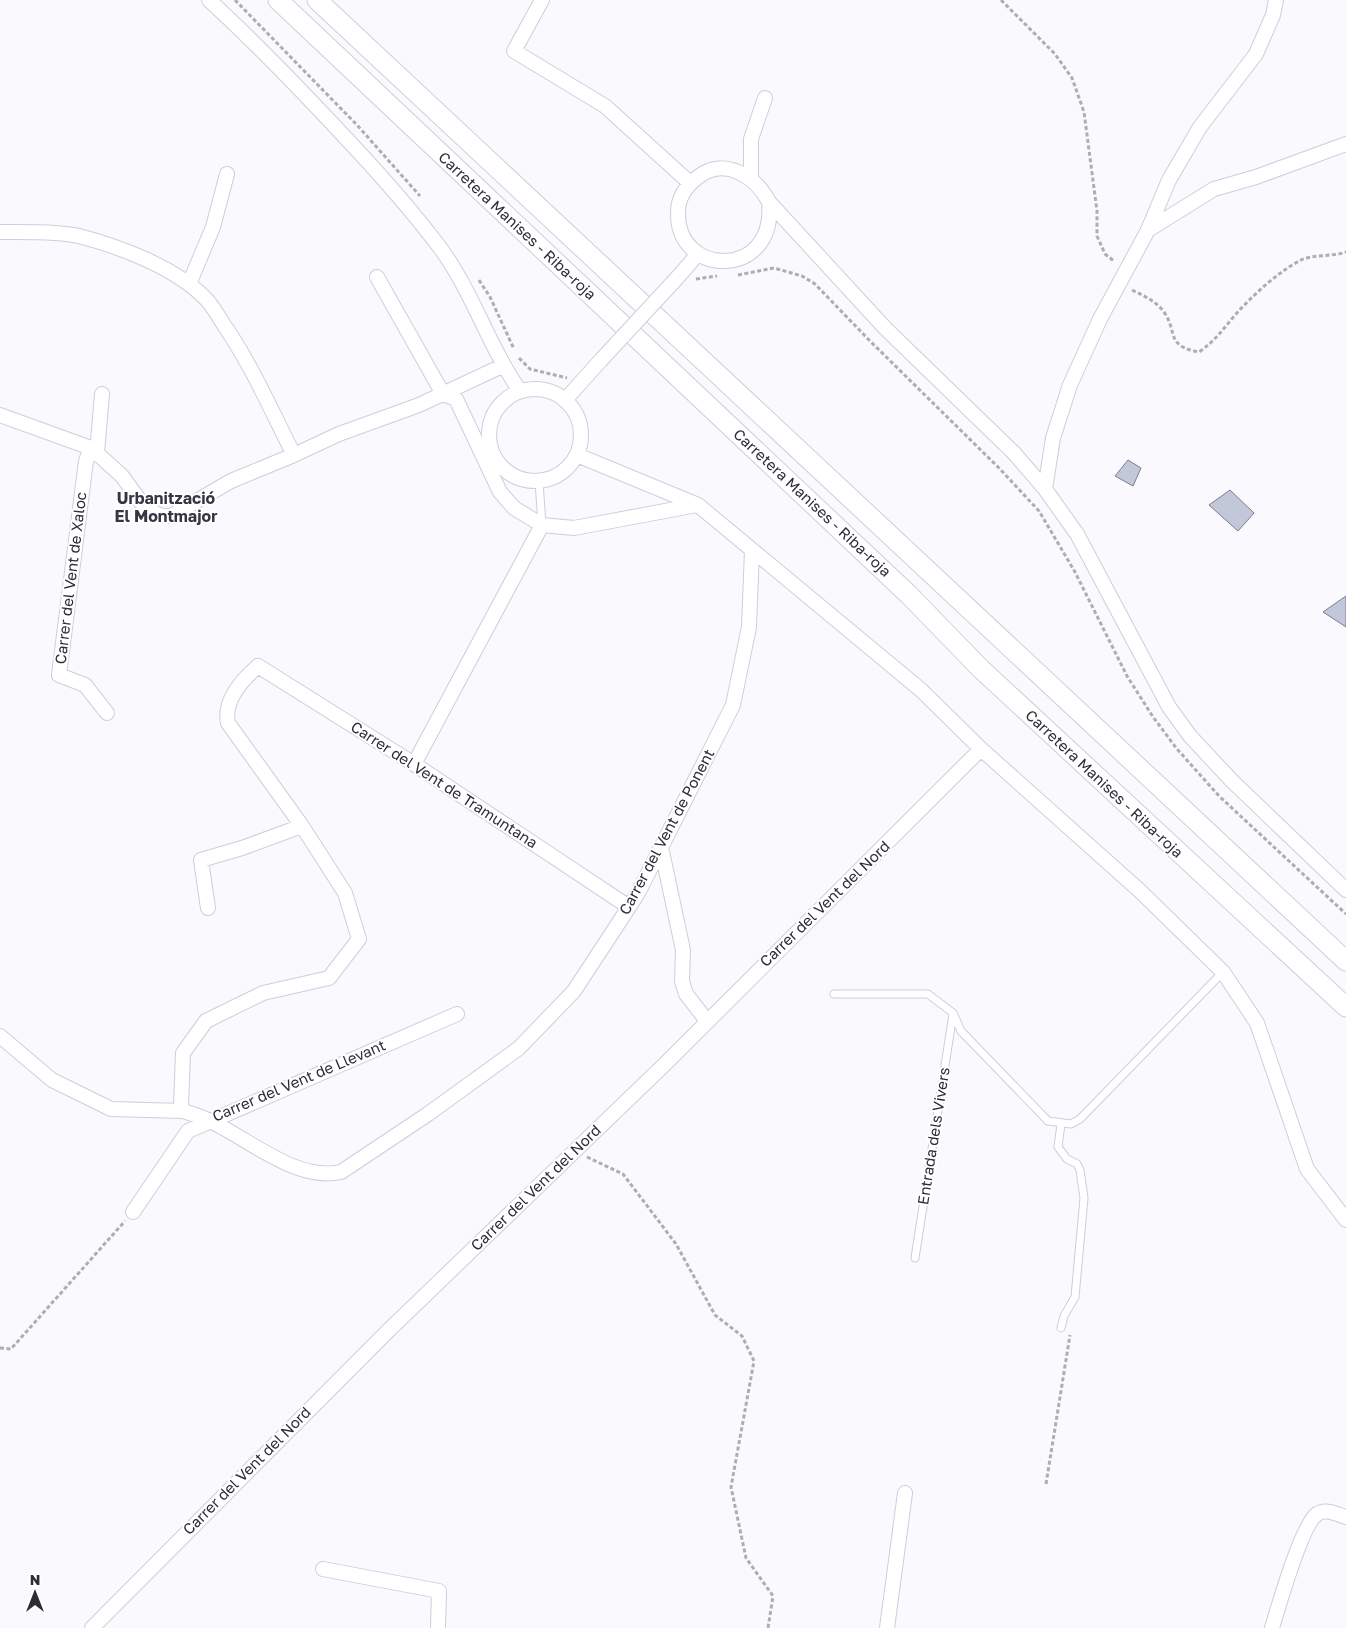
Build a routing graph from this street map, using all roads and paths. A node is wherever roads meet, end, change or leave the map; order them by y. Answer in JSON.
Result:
{"nodes":[{"id":1,"x":209,"y":0,"type":"edge"},
{"id":2,"x":278,"y":0,"type":"edge"},
{"id":3,"x":316,"y":0,"type":"edge"},
{"id":4,"x":542,"y":0,"type":"edge"},
{"id":5,"x":1001,"y":0,"type":"edge"},
{"id":6,"x":1276,"y":0,"type":"edge"},
{"id":7,"x":765,"y":98,"type":"dead end"},
{"id":8,"x":1346,"y":144,"type":"edge"},
{"id":9,"x":227,"y":174,"type":"dead end"},
{"id":10,"x":751,"y":177,"type":"junction"},
{"id":11,"x":690,"y":183,"type":"junction"},
{"id":12,"x":769,"y":202,"type":"junction"},
{"id":13,"x":1148,"y":230,"type":"junction"},
{"id":14,"x":0,"y":232,"type":"edge"},
{"id":15,"x":1346,"y":252,"type":"edge"},
{"id":16,"x":698,"y":254,"type":"junction"},
{"id":17,"x":1126,"y":271,"type":"junction"},
{"id":18,"x":722,"y":275,"type":"dead end"},
{"id":19,"x":736,"y":275,"type":"dead end"},
{"id":20,"x":377,"y":278,"type":"dead end"},
{"id":21,"x":694,"y":279,"type":"dead end"},
{"id":22,"x":189,"y":284,"type":"junction"},
{"id":23,"x":1118,"y":287,"type":"junction"},
{"id":24,"x":502,"y":366,"type":"junction"},
{"id":25,"x":520,"y":391,"type":"junction"},
{"id":26,"x":102,"y":394,"type":"dead end"},
{"id":27,"x":443,"y":394,"type":"junction"},
{"id":28,"x":565,"y":400,"type":"junction"},
{"id":29,"x":0,"y":415,"type":"edge"},
{"id":30,"x":94,"y":451,"type":"junction"},
{"id":31,"x":294,"y":454,"type":"junction"},
{"id":32,"x":577,"y":454,"type":"junction"},
{"id":33,"x":538,"y":481,"type":"junction"},
{"id":34,"x":1045,"y":489,"type":"junction"},
{"id":35,"x":698,"y":505,"type":"junction"},
{"id":36,"x":542,"y":525,"type":"junction"},
{"id":37,"x":752,"y":550,"type":"junction"},
{"id":38,"x":107,"y":713,"type":"dead end"},
{"id":39,"x":981,"y":749,"type":"junction"},
{"id":40,"x":414,"y":764,"type":"junction"},
{"id":41,"x":302,"y":826,"type":"junction"},
{"id":42,"x":661,"y":847,"type":"junction"},
{"id":43,"x":1346,"y":890,"type":"edge"},
{"id":44,"x":629,"y":906,"type":"junction"},
{"id":45,"x":208,"y":908,"type":"dead end"},
{"id":46,"x":1346,"y":914,"type":"edge"},
{"id":47,"x":1346,"y":961,"type":"edge"},
{"id":48,"x":1223,"y":972,"type":"junction"},
{"id":49,"x":834,"y":994,"type":"dead end"},
{"id":50,"x":1346,"y":1007,"type":"edge"},
{"id":51,"x":953,"y":1013,"type":"junction"},
{"id":52,"x":457,"y":1014,"type":"dead end"},
{"id":53,"x":707,"y":1021,"type":"junction"},
{"id":54,"x":0,"y":1036,"type":"edge"},
{"id":55,"x":183,"y":1111,"type":"junction"},
{"id":56,"x":211,"y":1121,"type":"junction"},
{"id":57,"x":1061,"y":1124,"type":"junction"},
{"id":58,"x":574,"y":1151,"type":"junction"},
{"id":59,"x":133,"y":1212,"type":"joint"},
{"id":60,"x":1346,"y":1220,"type":"edge"},
{"id":61,"x":915,"y":1258,"type":"dead end"},
{"id":62,"x":1061,"y":1328,"type":"dead end"},
{"id":63,"x":1070,"y":1334,"type":"dead end"},
{"id":64,"x":0,"y":1348,"type":"edge"},
{"id":65,"x":1046,"y":1484,"type":"dead end"},
{"id":66,"x":905,"y":1492,"type":"dead end"},
{"id":67,"x":1346,"y":1517,"type":"edge"},
{"id":68,"x":323,"y":1569,"type":"dead end"},
{"id":69,"x":92,"y":1628,"type":"edge"},
{"id":70,"x":438,"y":1628,"type":"edge"},
{"id":71,"x":768,"y":1628,"type":"edge"},
{"id":72,"x":887,"y":1628,"type":"edge"},
{"id":73,"x":1272,"y":1628,"type":"edge"}],
"edges":[{"from":1,"to":24,"type":"street"},
{"from":2,"to":50,"type":"main road","name":"Carretera Manises - Riba-roja"},
{"from":3,"to":47,"type":"main road","name":"Carretera Manises - Riba-roja"},
{"from":4,"to":11,"type":"street"},
{"from":5,"to":17,"type":"path"},
{"from":6,"to":13,"type":"street"},
{"from":7,"to":10,"type":"street"},
{"from":8,"to":13,"type":"street"},
{"from":9,"to":22,"type":"street"},
{"from":10,"to":11,"type":"street"},
{"from":10,"to":12,"type":"street"},
{"from":11,"to":16,"type":"street"},
{"from":12,"to":16,"type":"street"},
{"from":12,"to":34,"type":"street"},
{"from":13,"to":17,"type":"street"},
{"from":14,"to":22,"type":"street"},
{"from":15,"to":23,"type":"path"},
{"from":16,"to":28,"type":"street","bridge":true},
{"from":17,"to":23,"type":"street"},
{"from":18,"to":21,"type":"path"},
{"from":19,"to":46,"type":"path"},
{"from":20,"to":27,"type":"street"},
{"from":22,"to":31,"type":"street"},
{"from":23,"to":34,"type":"street"},
{"from":24,"to":25,"type":"street"},
{"from":24,"to":27,"type":"street"},
{"from":25,"to":28,"type":"street"},
{"from":25,"to":33,"type":"street"},
{"from":26,"to":30,"type":"street"},
{"from":27,"to":31,"type":"street"},
{"from":27,"to":36,"type":"street"},
{"from":28,"to":32,"type":"street"},
{"from":29,"to":30,"type":"street"},
{"from":30,"to":31,"type":"street"},
{"from":30,"to":38,"type":"street","name":"Carrer del Vent de Xaloc"},
{"from":32,"to":33,"type":"street"},
{"from":32,"to":35,"type":"street"},
{"from":33,"to":36,"type":"lane"},
{"from":34,"to":43,"type":"street"},
{"from":35,"to":36,"type":"street"},
{"from":35,"to":37,"type":"street"},
{"from":36,"to":40,"type":"street"},
{"from":37,"to":39,"type":"street"},
{"from":37,"to":42,"type":"street","name":"Carrer del Vent de Ponent"},
{"from":39,"to":48,"type":"street"},
{"from":39,"to":53,"type":"street","name":"Carrer del Vent del Nord"},
{"from":40,"to":41,"type":"street","name":"Carrer del Vent de Tramuntana"},
{"from":40,"to":44,"type":"street","name":"Carrer del Vent de Tramuntana"},
{"from":41,"to":45,"type":"street"},
{"from":41,"to":55,"type":"street"},
{"from":42,"to":44,"type":"street","name":"Carrer del Vent de Ponent"},
{"from":42,"to":53,"type":"street"},
{"from":44,"to":56,"type":"street","name":"Carrer del Vent de Ponent"},
{"from":48,"to":57,"type":"lane"},
{"from":48,"to":60,"type":"street"},
{"from":49,"to":51,"type":"lane"},
{"from":51,"to":57,"type":"lane"},
{"from":51,"to":61,"type":"lane","name":"Entrada dels Vivers"},
{"from":52,"to":56,"type":"street","name":"Carrer del Vent de Llevant"},
{"from":53,"to":58,"type":"street","name":"Carrer del Vent del Nord"},
{"from":54,"to":55,"type":"street","name":"Carrer del Vent de Llevant"},
{"from":55,"to":56,"type":"street","name":"Carrer del Vent de Llevant"},
{"from":56,"to":59,"type":"street"},
{"from":57,"to":62,"type":"lane"},
{"from":58,"to":69,"type":"street","name":"Carrer del Vent del Nord"},
{"from":58,"to":71,"type":"path"},
{"from":59,"to":64,"type":"path"},
{"from":63,"to":65,"type":"path"},
{"from":66,"to":72,"type":"street"},
{"from":67,"to":73,"type":"street"},
{"from":68,"to":70,"type":"street"}]}
